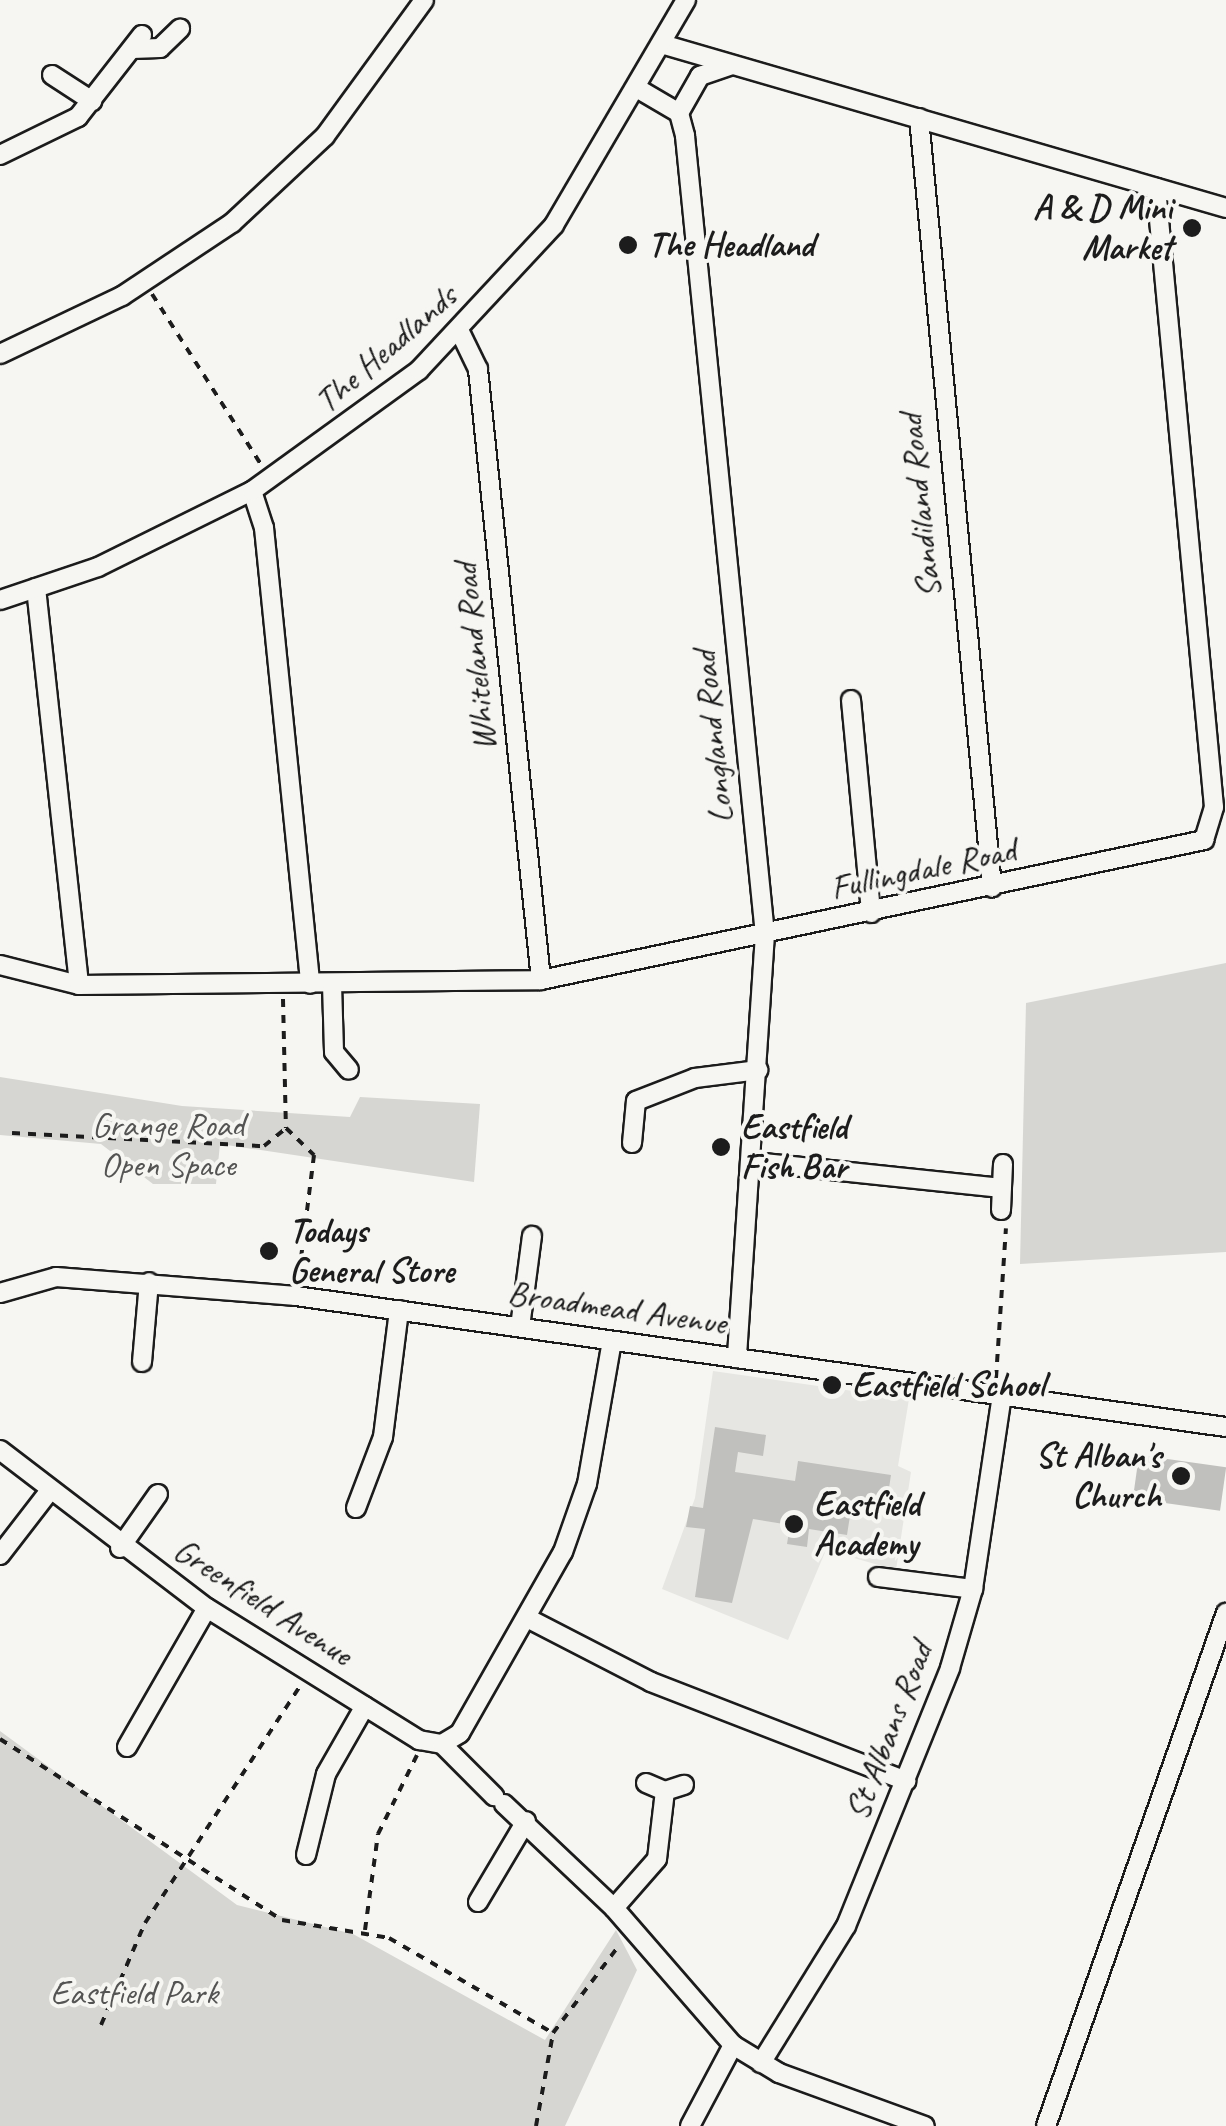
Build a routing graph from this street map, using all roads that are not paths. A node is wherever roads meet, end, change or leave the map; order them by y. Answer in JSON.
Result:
{"nodes":[{"id":1,"x":424,"y":0,"type":"edge"},
{"id":2,"x":686,"y":0,"type":"edge"},
{"id":3,"x":180,"y":29,"type":"dead end"},
{"id":4,"x":137,"y":42,"type":"junction"},
{"id":5,"x":665,"y":45,"type":"junction"},
{"id":6,"x":150,"y":63,"type":"dead end"},
{"id":7,"x":732,"y":65,"type":"junction"},
{"id":8,"x":52,"y":76,"type":"dead end"},
{"id":9,"x":640,"y":90,"type":"junction"},
{"id":10,"x":92,"y":102,"type":"junction"},
{"id":11,"x":679,"y":113,"type":"junction"},
{"id":12,"x":919,"y":118,"type":"junction"},
{"id":13,"x":0,"y":155,"type":"edge"},
{"id":14,"x":1156,"y":188,"type":"junction"},
{"id":15,"x":1225,"y":202,"type":"edge"},
{"id":16,"x":460,"y":332,"type":"junction"},
{"id":17,"x":0,"y":354,"type":"edge"},
{"id":18,"x":252,"y":492,"type":"junction"},
{"id":19,"x":36,"y":588,"type":"junction"},
{"id":20,"x":0,"y":600,"type":"edge"},
{"id":21,"x":851,"y":700,"type":"dead end"},
{"id":22,"x":992,"y":888,"type":"junction"},
{"id":23,"x":871,"y":913,"type":"junction"},
{"id":24,"x":766,"y":934,"type":"junction"},
{"id":25,"x":0,"y":965,"type":"edge"},
{"id":26,"x":541,"y":980,"type":"junction"},
{"id":27,"x":310,"y":984,"type":"junction"},
{"id":28,"x":332,"y":984,"type":"junction"},
{"id":29,"x":79,"y":985,"type":"junction"},
{"id":30,"x":349,"y":1070,"type":"dead end"},
{"id":31,"x":758,"y":1070,"type":"junction"},
{"id":32,"x":632,"y":1143,"type":"dead end"},
{"id":33,"x":754,"y":1162,"type":"junction"},
{"id":34,"x":1003,"y":1164,"type":"dead end"},
{"id":35,"x":1002,"y":1188,"type":"junction"},
{"id":36,"x":1001,"y":1210,"type":"road end"},
{"id":37,"x":532,"y":1236,"type":"dead end"},
{"id":38,"x":150,"y":1282,"type":"junction"},
{"id":39,"x":0,"y":1293,"type":"edge"},
{"id":40,"x":399,"y":1310,"type":"junction"},
{"id":41,"x":520,"y":1327,"type":"junction"},
{"id":42,"x":612,"y":1340,"type":"junction"},
{"id":43,"x":737,"y":1358,"type":"junction"},
{"id":44,"x":142,"y":1362,"type":"dead end"},
{"id":45,"x":998,"y":1395,"type":"junction"},
{"id":46,"x":1226,"y":1427,"type":"edge"},
{"id":47,"x":0,"y":1450,"type":"edge"},
{"id":48,"x":48,"y":1493,"type":"junction"},
{"id":49,"x":158,"y":1494,"type":"dead end"},
{"id":50,"x":356,"y":1508,"type":"dead end"},
{"id":51,"x":120,"y":1548,"type":"junction"},
{"id":52,"x":0,"y":1555,"type":"edge"},
{"id":53,"x":878,"y":1577,"type":"dead end"},
{"id":54,"x":973,"y":1588,"type":"junction"},
{"id":55,"x":207,"y":1608,"type":"junction"},
{"id":56,"x":1226,"y":1613,"type":"edge"},
{"id":57,"x":529,"y":1620,"type":"junction"},
{"id":58,"x":365,"y":1706,"type":"junction"},
{"id":59,"x":433,"y":1743,"type":"junction"},
{"id":60,"x":127,"y":1747,"type":"dead end"},
{"id":61,"x":906,"y":1782,"type":"junction"},
{"id":62,"x":646,"y":1783,"type":"dead end"},
{"id":63,"x":684,"y":1785,"type":"dead end"},
{"id":64,"x":665,"y":1791,"type":"junction"},
{"id":65,"x":526,"y":1822,"type":"junction"},
{"id":66,"x":306,"y":1854,"type":"dead end"},
{"id":67,"x":478,"y":1902,"type":"dead end"},
{"id":68,"x":614,"y":1908,"type":"junction"},
{"id":69,"x":733,"y":2045,"type":"junction"},
{"id":70,"x":761,"y":2063,"type":"junction"},
{"id":71,"x":690,"y":2126,"type":"edge"},
{"id":72,"x":925,"y":2126,"type":"edge"},
{"id":73,"x":1046,"y":2126,"type":"edge"}],
"edges":[{"from":1,"to":17,"type":"street"},
{"from":2,"to":5,"type":"street","name":"The Headlands"},
{"from":3,"to":4,"type":"street"},
{"from":4,"to":6,"type":"street"},
{"from":4,"to":10,"type":"street"},
{"from":5,"to":7,"type":"street"},
{"from":5,"to":9,"type":"street","name":"The Headlands"},
{"from":7,"to":11,"type":"street"},
{"from":7,"to":12,"type":"street"},
{"from":8,"to":10,"type":"street"},
{"from":9,"to":11,"type":"street"},
{"from":9,"to":16,"type":"street","name":"The Headlands"},
{"from":10,"to":13,"type":"street"},
{"from":11,"to":24,"type":"street","name":"Longland Road"},
{"from":12,"to":14,"type":"street"},
{"from":12,"to":22,"type":"street","name":"Sandiland Road"},
{"from":14,"to":15,"type":"street"},
{"from":14,"to":22,"type":"street","name":"Fullingdale Road"},
{"from":16,"to":18,"type":"street","name":"The Headlands"},
{"from":16,"to":26,"type":"street","name":"Whiteland Road"},
{"from":18,"to":19,"type":"street","name":"The Headlands"},
{"from":18,"to":27,"type":"street"},
{"from":19,"to":20,"type":"street","name":"The Headlands"},
{"from":19,"to":29,"type":"street"},
{"from":21,"to":23,"type":"street"},
{"from":22,"to":23,"type":"street","name":"Fullingdale Road"},
{"from":23,"to":24,"type":"street","name":"Fullingdale Road"},
{"from":24,"to":26,"type":"street","name":"Fullingdale Road"},
{"from":24,"to":31,"type":"street","name":"Longland Road"},
{"from":25,"to":29,"type":"street","name":"Fullingdale Road"},
{"from":26,"to":28,"type":"street","name":"Fullingdale Road"},
{"from":27,"to":28,"type":"street","name":"Fullingdale Road"},
{"from":27,"to":29,"type":"street","name":"Fullingdale Road"},
{"from":28,"to":30,"type":"street"},
{"from":31,"to":32,"type":"street"},
{"from":31,"to":33,"type":"street","name":"Longland Road"},
{"from":33,"to":35,"type":"street"},
{"from":33,"to":43,"type":"street","name":"Longland Road"},
{"from":34,"to":35,"type":"street"},
{"from":35,"to":36,"type":"street"},
{"from":37,"to":41,"type":"street"},
{"from":38,"to":39,"type":"street","name":"Broadmead Avenue"},
{"from":38,"to":40,"type":"street","name":"Broadmead Avenue"},
{"from":38,"to":44,"type":"street"},
{"from":40,"to":41,"type":"street","name":"Broadmead Avenue"},
{"from":40,"to":50,"type":"street"},
{"from":41,"to":42,"type":"street","name":"Broadmead Avenue"},
{"from":42,"to":43,"type":"street","name":"Broadmead Avenue"},
{"from":42,"to":57,"type":"street"},
{"from":43,"to":45,"type":"street","name":"Broadmead Avenue"},
{"from":45,"to":46,"type":"street","name":"Broadmead Avenue"},
{"from":45,"to":54,"type":"street","name":"St Albans Road"},
{"from":47,"to":48,"type":"street","name":"Greenfield Avenue"},
{"from":48,"to":51,"type":"street","name":"Greenfield Avenue"},
{"from":48,"to":52,"type":"street"},
{"from":49,"to":51,"type":"street"},
{"from":51,"to":55,"type":"street","name":"Greenfield Avenue"},
{"from":53,"to":54,"type":"street"},
{"from":54,"to":61,"type":"street","name":"St Albans Road"},
{"from":55,"to":58,"type":"street","name":"Greenfield Avenue"},
{"from":55,"to":60,"type":"street"},
{"from":56,"to":73,"type":"street"},
{"from":57,"to":59,"type":"street"},
{"from":57,"to":61,"type":"street"},
{"from":58,"to":59,"type":"street","name":"Greenfield Avenue"},
{"from":58,"to":66,"type":"street"},
{"from":59,"to":65,"type":"street","name":"Greenfield Avenue"},
{"from":61,"to":70,"type":"street","name":"St Albans Road"},
{"from":62,"to":64,"type":"street"},
{"from":63,"to":64,"type":"street"},
{"from":64,"to":68,"type":"street"},
{"from":65,"to":67,"type":"street"},
{"from":65,"to":68,"type":"street","name":"Greenfield Avenue"},
{"from":68,"to":69,"type":"street","name":"Greenfield Avenue"},
{"from":69,"to":70,"type":"street","name":"Greenfield Avenue"},
{"from":69,"to":71,"type":"street"},
{"from":70,"to":72,"type":"street","name":"Greenfield Avenue"}]}
